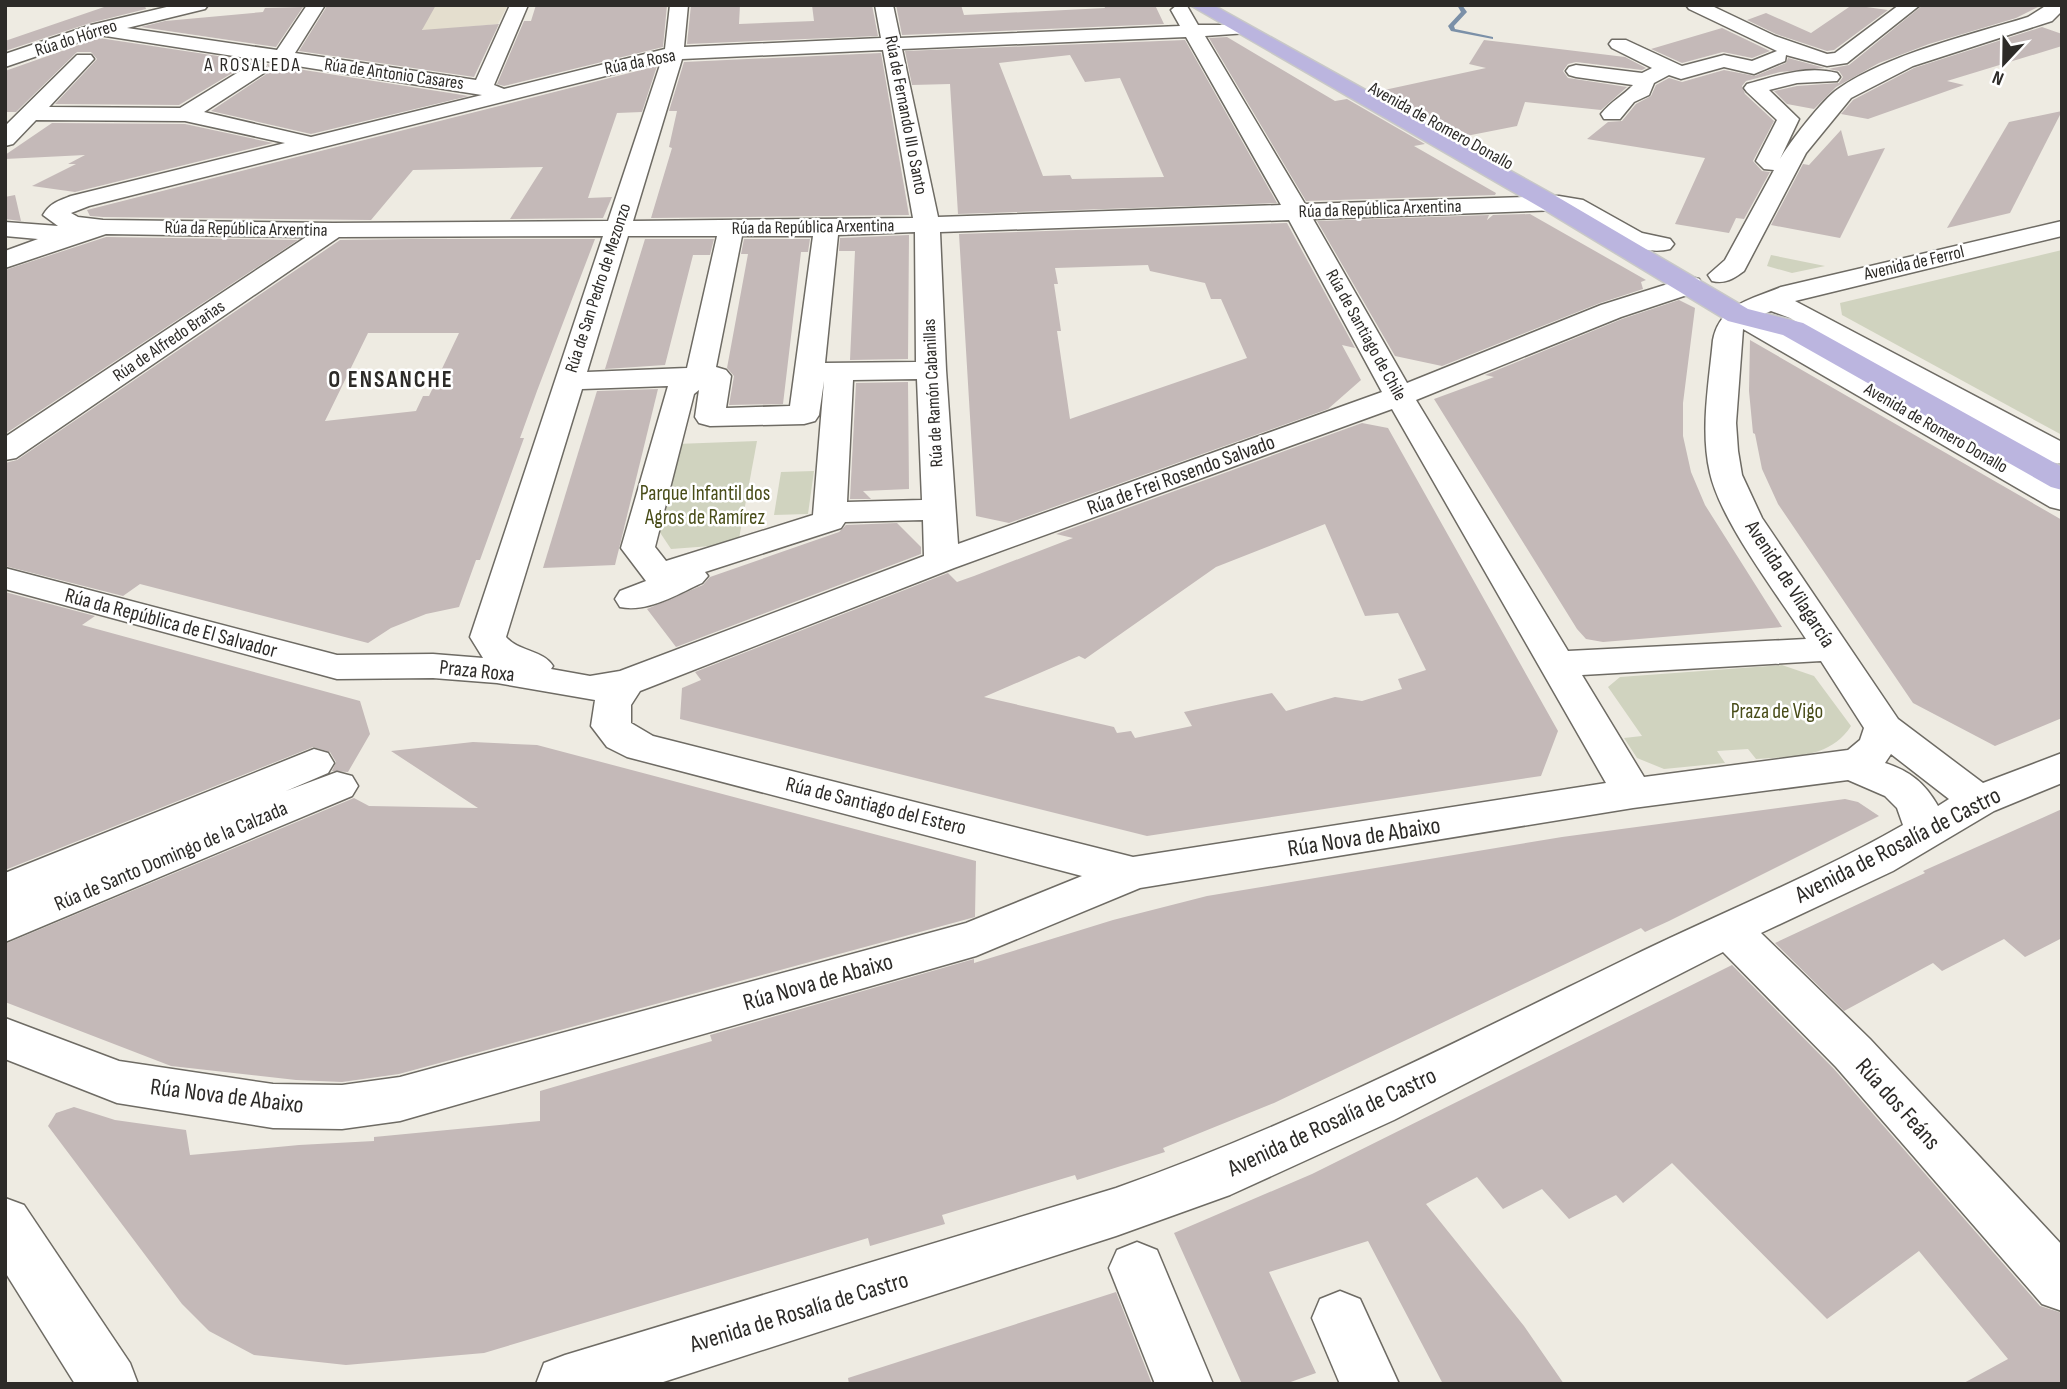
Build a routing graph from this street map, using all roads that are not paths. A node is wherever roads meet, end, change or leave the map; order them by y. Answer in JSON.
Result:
{"nodes":[{"id":1,"x":169,"y":5,"type":"edge"},
{"id":2,"x":199,"y":5,"type":"edge"},
{"id":3,"x":316,"y":5,"type":"edge"},
{"id":4,"x":519,"y":5,"type":"edge"},
{"id":5,"x":679,"y":5,"type":"edge"},
{"id":6,"x":884,"y":5,"type":"edge"},
{"id":7,"x":1177,"y":5,"type":"edge"},
{"id":8,"x":1199,"y":5,"type":"edge"},
{"id":9,"x":1222,"y":5,"type":"edge"},
{"id":10,"x":1695,"y":5,"type":"edge"},
{"id":11,"x":1911,"y":5,"type":"edge"},
{"id":12,"x":2055,"y":15,"type":"edge"},
{"id":13,"x":147,"y":16,"type":"junction"},
{"id":14,"x":98,"y":29,"type":"junction"},
{"id":15,"x":1240,"y":29,"type":"junction"},
{"id":16,"x":1189,"y":30,"type":"junction"},
{"id":17,"x":892,"y":42,"type":"junction"},
{"id":18,"x":1619,"y":44,"type":"dead end"},
{"id":19,"x":674,"y":53,"type":"junction"},
{"id":20,"x":282,"y":57,"type":"junction"},
{"id":21,"x":1778,"y":57,"type":"dead end"},
{"id":22,"x":84,"y":59,"type":"dead end"},
{"id":23,"x":5,"y":61,"type":"edge"},
{"id":24,"x":257,"y":69,"type":"dead end"},
{"id":25,"x":1830,"y":69,"type":"junction"},
{"id":26,"x":1576,"y":71,"type":"dead end"},
{"id":27,"x":1675,"y":71,"type":"junction"},
{"id":28,"x":1645,"y":80,"type":"junction"},
{"id":29,"x":1738,"y":86,"type":"junction"},
{"id":30,"x":491,"y":91,"type":"junction"},
{"id":31,"x":1840,"y":98,"type":"junction"},
{"id":32,"x":29,"y":113,"type":"junction"},
{"id":33,"x":1612,"y":114,"type":"dead end"},
{"id":34,"x":185,"y":115,"type":"junction"},
{"id":35,"x":5,"y":139,"type":"edge"},
{"id":36,"x":311,"y":142,"type":"junction"},
{"id":37,"x":1785,"y":172,"type":"junction"},
{"id":38,"x":1552,"y":204,"type":"junction"},
{"id":39,"x":1297,"y":212,"type":"junction"},
{"id":40,"x":37,"y":218,"type":"edge"},
{"id":41,"x":927,"y":225,"type":"junction"},
{"id":42,"x":826,"y":228,"type":"junction"},
{"id":43,"x":2062,"y":228,"type":"edge"},
{"id":44,"x":617,"y":229,"type":"junction"},
{"id":45,"x":731,"y":229,"type":"junction"},
{"id":46,"x":333,"y":230,"type":"junction"},
{"id":47,"x":1661,"y":244,"type":"junction"},
{"id":48,"x":5,"y":260,"type":"edge"},
{"id":49,"x":1721,"y":275,"type":"junction"},
{"id":50,"x":1690,"y":285,"type":"junction"},
{"id":51,"x":1768,"y":300,"type":"junction"},
{"id":52,"x":1738,"y":314,"type":"junction"},
{"id":53,"x":1793,"y":329,"type":"junction"},
{"id":54,"x":931,"y":370,"type":"junction"},
{"id":55,"x":825,"y":372,"type":"junction"},
{"id":56,"x":699,"y":376,"type":"junction"},
{"id":57,"x":569,"y":381,"type":"junction"},
{"id":58,"x":1399,"y":396,"type":"junction"},
{"id":59,"x":5,"y":451,"type":"edge"},
{"id":60,"x":2062,"y":455,"type":"edge"},
{"id":61,"x":2062,"y":480,"type":"edge"},
{"id":62,"x":2062,"y":500,"type":"edge"},
{"id":63,"x":939,"y":510,"type":"junction"},
{"id":64,"x":830,"y":512,"type":"junction"},
{"id":65,"x":942,"y":561,"type":"junction"},
{"id":66,"x":704,"y":562,"type":"junction"},
{"id":67,"x":508,"y":570,"type":"joint"},
{"id":68,"x":5,"y":578,"type":"edge"},
{"id":69,"x":633,"y":599,"type":"dead end"},
{"id":70,"x":1833,"y":649,"type":"junction"},
{"id":71,"x":1558,"y":664,"type":"junction"},
{"id":72,"x":673,"y":666,"type":"joint"},
{"id":73,"x":337,"y":667,"type":"joint"},
{"id":74,"x":620,"y":682,"type":"junction"},
{"id":75,"x":1884,"y":729,"type":"junction"},
{"id":76,"x":1849,"y":766,"type":"junction"},
{"id":77,"x":2062,"y":767,"type":"edge"},
{"id":78,"x":1633,"y":793,"type":"junction"},
{"id":79,"x":1979,"y":801,"type":"junction"},
{"id":80,"x":1926,"y":830,"type":"junction"},
{"id":81,"x":1133,"y":873,"type":"junction"},
{"id":82,"x":5,"y":891,"type":"edge"},
{"id":83,"x":5,"y":925,"type":"edge"},
{"id":84,"x":1728,"y":929,"type":"junction"},
{"id":85,"x":5,"y":1038,"type":"edge"},
{"id":86,"x":5,"y":1223,"type":"edge"},
{"id":87,"x":1137,"y":1268,"type":"dead end"},
{"id":88,"x":2062,"y":1285,"type":"edge"},
{"id":89,"x":1340,"y":1318,"type":"dead end"},
{"id":90,"x":109,"y":1384,"type":"edge"},
{"id":91,"x":565,"y":1384,"type":"edge"},
{"id":92,"x":1184,"y":1384,"type":"edge"},
{"id":93,"x":1370,"y":1384,"type":"edge"}],
"edges":[{"from":1,"to":13,"type":"street","name":"Rúa do Hórreo"},
{"from":2,"to":13,"type":"street","name":"Rúa do Hórreo"},
{"from":3,"to":20,"type":"street"},
{"from":4,"to":30,"type":"street"},
{"from":5,"to":19,"type":"street","name":"Rúa de San Pedro de Mezonzo"},
{"from":6,"to":17,"type":"street","name":"Rúa de Fernando III o Santo"},
{"from":7,"to":16,"type":"street","name":"Rúa de Santiago de Chile"},
{"from":8,"to":15,"type":"main road","name":"Avenida de Romero Donallo"},
{"from":9,"to":47,"type":"main road","name":"Avenida de Romero Donallo"},
{"from":10,"to":25,"type":"street"},
{"from":11,"to":25,"type":"street"},
{"from":12,"to":31,"type":"street"},
{"from":13,"to":14,"type":"street","name":"Rúa do Hórreo"},
{"from":14,"to":20,"type":"street","name":"Rúa de Antonio Casares"},
{"from":14,"to":23,"type":"street","name":"Rúa do Hórreo"},
{"from":15,"to":16,"type":"street","name":"Rúa da Rosa"},
{"from":15,"to":38,"type":"main road","name":"Avenida de Romero Donallo"},
{"from":16,"to":17,"type":"street","name":"Rúa da Rosa"},
{"from":16,"to":39,"type":"street","name":"Rúa de Santiago de Chile"},
{"from":17,"to":19,"type":"street","name":"Rúa da Rosa"},
{"from":17,"to":41,"type":"street","name":"Rúa de Fernando III o Santo"},
{"from":18,"to":27,"type":"street"},
{"from":19,"to":30,"type":"street","name":"Rúa da Rosa"},
{"from":19,"to":44,"type":"street","name":"Rúa de San Pedro de Mezonzo"},
{"from":20,"to":30,"type":"street","name":"Rúa de Antonio Casares"},
{"from":21,"to":27,"type":"street"},
{"from":22,"to":32,"type":"street"},
{"from":24,"to":34,"type":"street"},
{"from":25,"to":29,"type":"street"},
{"from":25,"to":31,"type":"street"},
{"from":26,"to":28,"type":"street"},
{"from":27,"to":28,"type":"street"},
{"from":27,"to":29,"type":"street"},
{"from":28,"to":33,"type":"street"},
{"from":29,"to":37,"type":"street"},
{"from":30,"to":36,"type":"street","name":"Rúa da Rosa"},
{"from":31,"to":37,"type":"street"},
{"from":32,"to":34,"type":"street"},
{"from":32,"to":35,"type":"street"},
{"from":34,"to":36,"type":"street"},
{"from":36,"to":40,"type":"street","name":"Rúa da Rosa"},
{"from":37,"to":49,"type":"street"},
{"from":38,"to":39,"type":"street","name":"Rúa da República Arxentina"},
{"from":38,"to":47,"type":"street","name":"Avenida de Romero Donallo"},
{"from":38,"to":50,"type":"main road","name":"Avenida de Romero Donallo"},
{"from":39,"to":41,"type":"street","name":"Rúa da República Arxentina"},
{"from":39,"to":58,"type":"street","name":"Rúa de Santiago de Chile"},
{"from":40,"to":46,"type":"street","name":"Rúa da República Arxentina"},
{"from":40,"to":48,"type":"street"},
{"from":41,"to":42,"type":"street","name":"Rúa da República Arxentina"},
{"from":41,"to":54,"type":"street","name":"Rúa de Ramón Cabanillas"},
{"from":42,"to":45,"type":"street","name":"Rúa da República Arxentina"},
{"from":42,"to":55,"type":"street"},
{"from":43,"to":51,"type":"street","name":"Avenida de Ferrol"},
{"from":44,"to":45,"type":"street","name":"Rúa da República Arxentina"},
{"from":44,"to":46,"type":"street","name":"Rúa da República Arxentina"},
{"from":44,"to":57,"type":"street","name":"Rúa de San Pedro de Mezonzo"},
{"from":45,"to":56,"type":"street"},
{"from":46,"to":59,"type":"street","name":"Rúa de Alfredo Brañas"},
{"from":47,"to":49,"type":"main road","name":"Avenida de Romero Donallo"},
{"from":49,"to":50,"type":"main road"},
{"from":49,"to":51,"type":"main road","name":"Avenida de Romero Donallo"},
{"from":50,"to":52,"type":"main road","name":"Avenida de Romero Donallo"},
{"from":50,"to":58,"type":"street","name":"Rúa de Frei Rosendo Salvado"},
{"from":51,"to":52,"type":"street","name":"Avenida de Ferrol"},
{"from":51,"to":53,"type":"main road","name":"Avenida de Romero Donallo"},
{"from":51,"to":60,"type":"street","name":"Avenida de Romero Donallo"},
{"from":52,"to":53,"type":"main road","name":"Avenida de Romero Donallo"},
{"from":52,"to":62,"type":"street","name":"Avenida de Romero Donallo"},
{"from":52,"to":70,"type":"street","name":"Avenida de Vilagarcía"},
{"from":53,"to":61,"type":"main road","name":"Avenida de Romero Donallo"},
{"from":54,"to":55,"type":"street"},
{"from":54,"to":63,"type":"street","name":"Rúa de Ramón Cabanillas"},
{"from":55,"to":56,"type":"street"},
{"from":55,"to":64,"type":"street"},
{"from":56,"to":57,"type":"street"},
{"from":56,"to":66,"type":"street"},
{"from":57,"to":67,"type":"street","name":"Rúa de San Pedro de Mezonzo"},
{"from":58,"to":65,"type":"street","name":"Rúa de Frei Rosendo Salvado"},
{"from":58,"to":71,"type":"street","name":"Rúa de Santiago de Chile"},
{"from":63,"to":64,"type":"street"},
{"from":63,"to":65,"type":"street","name":"Rúa de Ramón Cabanillas"},
{"from":64,"to":66,"type":"street"},
{"from":65,"to":72,"type":"street","name":"Rúa de Frei Rosendo Salvado"},
{"from":66,"to":69,"type":"street"},
{"from":67,"to":74,"type":"street","name":"Praza Roxa"},
{"from":68,"to":73,"type":"street","name":"Rúa da República de El Salvador"},
{"from":70,"to":71,"type":"street"},
{"from":70,"to":75,"type":"street","name":"Avenida de Vilagarcía"},
{"from":71,"to":78,"type":"street"},
{"from":72,"to":74,"type":"street","name":"Praza Roxa"},
{"from":73,"to":74,"type":"street","name":"Praza Roxa"},
{"from":74,"to":81,"type":"street","name":"Rúa de Santiago del Estero"},
{"from":75,"to":76,"type":"street"},
{"from":75,"to":79,"type":"street","name":"Avenida de Vilagarcía"},
{"from":76,"to":78,"type":"street"},
{"from":76,"to":80,"type":"street"},
{"from":77,"to":79,"type":"street","name":"Avenida de Rosalía de Castro"},
{"from":78,"to":81,"type":"street","name":"Rúa Nova de Abaixo"},
{"from":79,"to":80,"type":"street","name":"Avenida de Rosalía de Castro"},
{"from":80,"to":84,"type":"street","name":"Avenida de Rosalía de Castro"},
{"from":81,"to":85,"type":"street","name":"Rúa Nova de Abaixo"},
{"from":82,"to":83,"type":"street","name":"Rúa de Santo Domingo de la Calzada"},
{"from":84,"to":88,"type":"street","name":"Rúa dos Feáns"},
{"from":84,"to":91,"type":"street","name":"Avenida de Rosalía de Castro"},
{"from":86,"to":90,"type":"street"},
{"from":87,"to":92,"type":"street"},
{"from":89,"to":93,"type":"street"}]}
